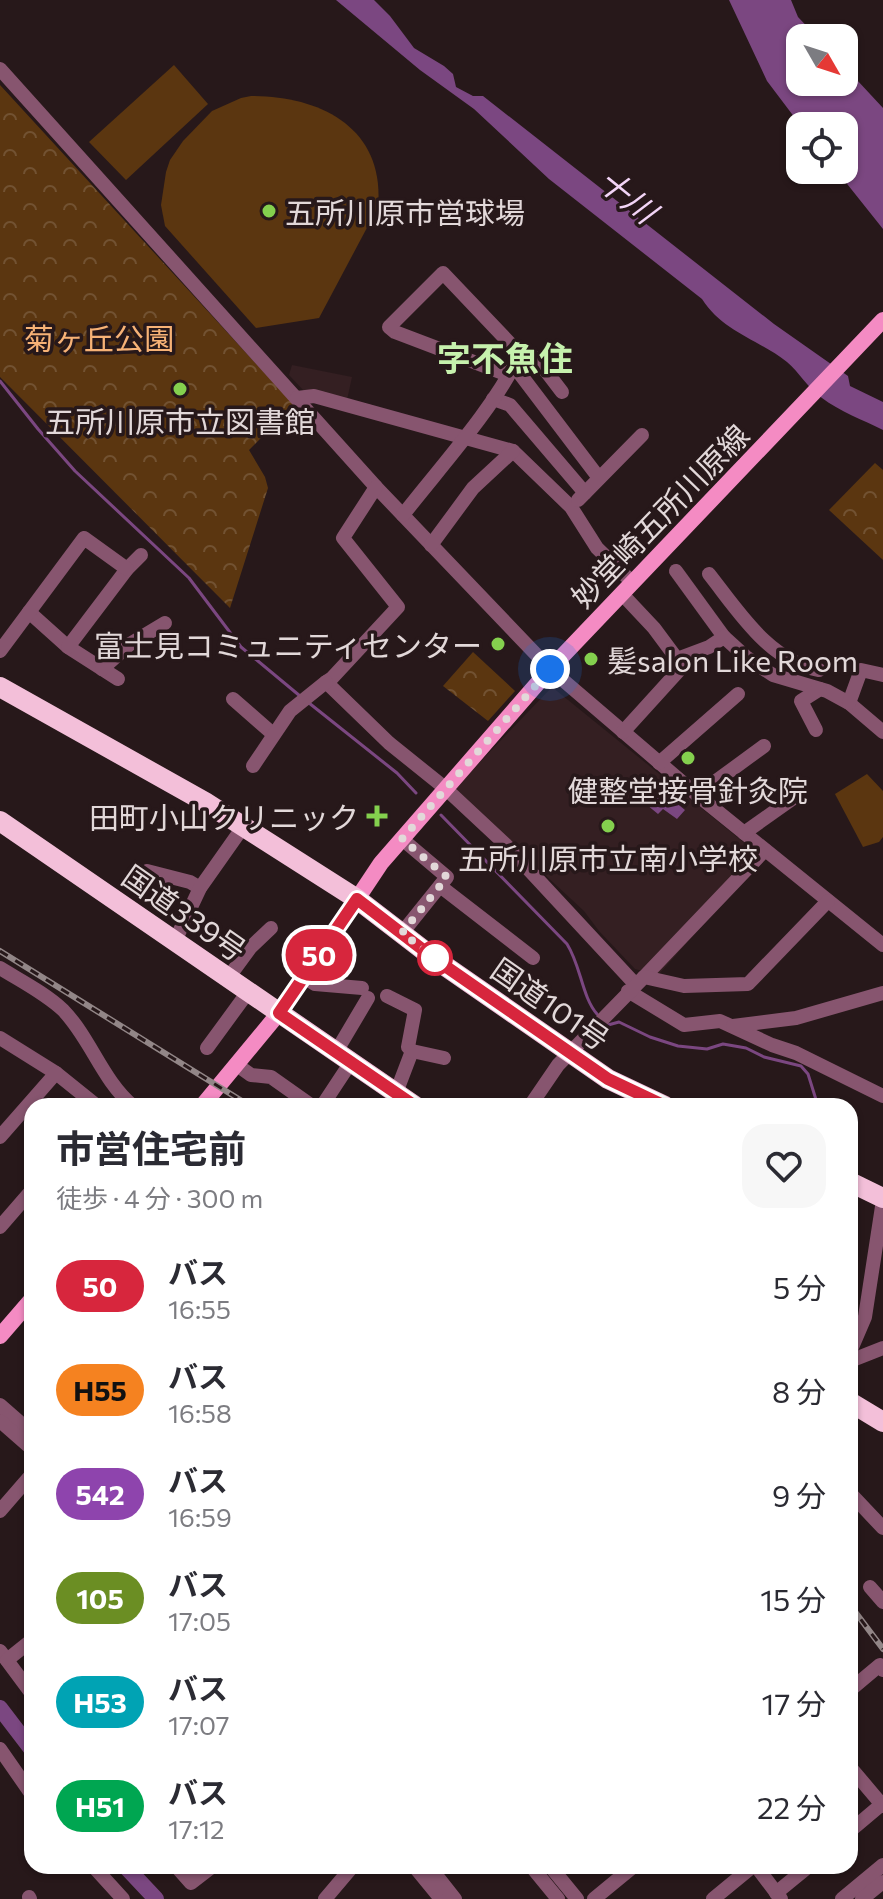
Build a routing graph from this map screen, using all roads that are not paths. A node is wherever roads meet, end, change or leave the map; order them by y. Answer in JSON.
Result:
{"nodes":[{"id":1,"x":0,"y":69,"type":"edge"},
{"id":2,"x":883,"y":320,"type":"edge"},
{"id":3,"x":514,"y":365,"type":"junction"},
{"id":4,"x":562,"y":392,"type":"dead end"},
{"id":5,"x":297,"y":398,"type":"junction"},
{"id":6,"x":493,"y":399,"type":"junction"},
{"id":7,"x":642,"y":435,"type":"dead end"},
{"id":8,"x":463,"y":437,"type":"junction"},
{"id":9,"x":513,"y":451,"type":"junction"},
{"id":10,"x":599,"y":478,"type":"junction"},
{"id":11,"x":376,"y":487,"type":"junction"},
{"id":12,"x":585,"y":493,"type":"junction"},
{"id":13,"x":571,"y":507,"type":"junction"},
{"id":14,"x":403,"y":515,"type":"junction"},
{"id":15,"x":431,"y":545,"type":"junction"},
{"id":16,"x":141,"y":555,"type":"dead end"},
{"id":17,"x":127,"y":569,"type":"junction"},
{"id":18,"x":676,"y":571,"type":"dead end"},
{"id":19,"x":709,"y":574,"type":"dead end"},
{"id":20,"x":627,"y":588,"type":"junction"},
{"id":21,"x":29,"y":612,"type":"junction"},
{"id":22,"x":165,"y":623,"type":"dead end"},
{"id":23,"x":724,"y":637,"type":"junction"},
{"id":24,"x":761,"y":639,"type":"junction"},
{"id":25,"x":68,"y":647,"type":"junction"},
{"id":26,"x":0,"y":651,"type":"edge"},
{"id":27,"x":746,"y":657,"type":"junction"},
{"id":28,"x":677,"y":659,"type":"junction"},
{"id":29,"x":102,"y":669,"type":"junction"},
{"id":30,"x":550,"y":669,"type":"junction"},
{"id":31,"x":819,"y":670,"type":"dead end"},
{"id":32,"x":883,"y":675,"type":"edge"},
{"id":33,"x":118,"y":679,"type":"dead end"},
{"id":34,"x":326,"y":682,"type":"junction"},
{"id":35,"x":0,"y":687,"type":"edge"},
{"id":36,"x":820,"y":689,"type":"junction"},
{"id":37,"x":738,"y":694,"type":"dead end"},
{"id":38,"x":233,"y":699,"type":"dead end"},
{"id":39,"x":849,"y":703,"type":"junction"},
{"id":40,"x":816,"y":730,"type":"dead end"},
{"id":41,"x":623,"y":732,"type":"junction"},
{"id":42,"x":883,"y":732,"type":"edge"},
{"id":43,"x":273,"y":734,"type":"junction"},
{"id":44,"x":764,"y":746,"type":"dead end"},
{"id":45,"x":659,"y":763,"type":"junction"},
{"id":46,"x":253,"y":766,"type":"dead end"},
{"id":47,"x":445,"y":788,"type":"junction"},
{"id":48,"x":799,"y":794,"type":"dead end"},
{"id":49,"x":697,"y":795,"type":"junction"},
{"id":50,"x":0,"y":821,"type":"edge"},
{"id":51,"x":243,"y":827,"type":"junction"},
{"id":52,"x":744,"y":833,"type":"junction"},
{"id":53,"x":402,"y":839,"type":"junction"},
{"id":54,"x":765,"y":850,"type":"junction"},
{"id":55,"x":147,"y":871,"type":"dead end"},
{"id":56,"x":440,"y":886,"type":"junction"},
{"id":57,"x":200,"y":888,"type":"junction"},
{"id":58,"x":357,"y":899,"type":"junction"},
{"id":59,"x":828,"y":901,"type":"junction"},
{"id":60,"x":271,"y":928,"type":"dead end"},
{"id":61,"x":402,"y":933,"type":"junction"},
{"id":62,"x":175,"y":941,"type":"junction"},
{"id":63,"x":883,"y":945,"type":"edge"},
{"id":64,"x":533,"y":958,"type":"dead end"},
{"id":65,"x":0,"y":968,"type":"edge"},
{"id":66,"x":304,"y":977,"type":"junction"},
{"id":67,"x":228,"y":978,"type":"junction"},
{"id":68,"x":635,"y":984,"type":"junction"},
{"id":69,"x":248,"y":992,"type":"junction"},
{"id":70,"x":883,"y":993,"type":"edge"},
{"id":71,"x":387,"y":996,"type":"dead end"},
{"id":72,"x":279,"y":1013,"type":"junction"},
{"id":73,"x":733,"y":1026,"type":"junction"},
{"id":74,"x":2,"y":1042,"type":"edge"},
{"id":75,"x":207,"y":1048,"type":"dead end"},
{"id":76,"x":412,"y":1051,"type":"junction"},
{"id":77,"x":570,"y":1054,"type":"junction"},
{"id":78,"x":343,"y":1057,"type":"junction"},
{"id":79,"x":444,"y":1058,"type":"dead end"},
{"id":80,"x":237,"y":1065,"type":"junction"},
{"id":81,"x":56,"y":1073,"type":"junction"},
{"id":82,"x":118,"y":1091,"type":"junction"},
{"id":83,"x":396,"y":1093,"type":"junction"},
{"id":84,"x":883,"y":1096,"type":"edge"},
{"id":85,"x":34,"y":1098,"type":"edge"},
{"id":86,"x":87,"y":1098,"type":"edge"},
{"id":87,"x":112,"y":1098,"type":"edge"},
{"id":88,"x":125,"y":1098,"type":"edge"},
{"id":89,"x":209,"y":1098,"type":"edge"},
{"id":90,"x":301,"y":1098,"type":"edge"},
{"id":91,"x":325,"y":1098,"type":"edge"},
{"id":92,"x":403,"y":1098,"type":"edge"},
{"id":93,"x":535,"y":1098,"type":"edge"},
{"id":94,"x":648,"y":1098,"type":"edge"},
{"id":95,"x":24,"y":1110,"type":"edge"},
{"id":96,"x":0,"y":1137,"type":"edge"},
{"id":97,"x":858,"y":1186,"type":"edge"},
{"id":98,"x":24,"y":1199,"type":"edge"},
{"id":99,"x":883,"y":1199,"type":"edge"},
{"id":100,"x":0,"y":1227,"type":"edge"},
{"id":101,"x":24,"y":1308,"type":"edge"},
{"id":102,"x":858,"y":1334,"type":"edge"},
{"id":103,"x":0,"y":1336,"type":"edge"},
{"id":104,"x":883,"y":1348,"type":"edge"},
{"id":105,"x":858,"y":1350,"type":"edge"},
{"id":106,"x":0,"y":1405,"type":"edge"},
{"id":107,"x":858,"y":1407,"type":"edge"},
{"id":108,"x":0,"y":1421,"type":"edge"},
{"id":109,"x":883,"y":1422,"type":"edge"},
{"id":110,"x":24,"y":1424,"type":"edge"},
{"id":111,"x":24,"y":1442,"type":"edge"},
{"id":112,"x":24,"y":1482,"type":"edge"},
{"id":113,"x":858,"y":1501,"type":"edge"},
{"id":114,"x":2,"y":1504,"type":"edge"},
{"id":115,"x":883,"y":1527,"type":"edge"},
{"id":116,"x":870,"y":1587,"type":"dead end"},
{"id":117,"x":883,"y":1602,"type":"edge"},
{"id":118,"x":24,"y":1644,"type":"edge"},
{"id":119,"x":3,"y":1656,"type":"edge"},
{"id":120,"x":883,"y":1670,"type":"edge"},
{"id":121,"x":858,"y":1683,"type":"edge"},
{"id":122,"x":24,"y":1684,"type":"edge"},
{"id":123,"x":0,"y":1749,"type":"edge"},
{"id":124,"x":24,"y":1784,"type":"edge"},
{"id":125,"x":866,"y":1785,"type":"edge"},
{"id":126,"x":882,"y":1805,"type":"edge"},
{"id":127,"x":858,"y":1824,"type":"edge"},
{"id":128,"x":883,"y":1865,"type":"edge"},
{"id":129,"x":99,"y":1874,"type":"edge"},
{"id":130,"x":183,"y":1874,"type":"edge"},
{"id":131,"x":203,"y":1874,"type":"edge"},
{"id":132,"x":346,"y":1874,"type":"edge"},
{"id":133,"x":423,"y":1874,"type":"edge"},
{"id":134,"x":434,"y":1874,"type":"edge"},
{"id":135,"x":538,"y":1874,"type":"edge"},
{"id":136,"x":557,"y":1874,"type":"edge"},
{"id":137,"x":624,"y":1874,"type":"edge"},
{"id":138,"x":744,"y":1874,"type":"edge"},
{"id":139,"x":761,"y":1874,"type":"edge"},
{"id":140,"x":801,"y":1874,"type":"edge"},
{"id":141,"x":883,"y":1882,"type":"edge"},
{"id":142,"x":191,"y":1883,"type":"junction"},
{"id":143,"x":779,"y":1896,"type":"edge"},
{"id":144,"x":116,"y":1897,"type":"edge"},
{"id":145,"x":449,"y":1898,"type":"edge"},
{"id":146,"x":194,"y":1899,"type":"edge"},
{"id":147,"x":325,"y":1899,"type":"edge"},
{"id":148,"x":558,"y":1899,"type":"edge"},
{"id":149,"x":577,"y":1899,"type":"edge"},
{"id":150,"x":594,"y":1899,"type":"edge"},
{"id":151,"x":713,"y":1899,"type":"edge"},
{"id":152,"x":842,"y":1899,"type":"edge"},
{"id":153,"x":862,"y":1899,"type":"edge"}],
"edges":[{"from":1,"to":5,"type":"street"},
{"from":2,"to":20,"type":"main road","name":"妙堂崎五所川原線"},
{"from":3,"to":3,"type":"street"},
{"from":3,"to":4,"type":"street"},
{"from":3,"to":6,"type":"street"},
{"from":3,"to":10,"type":"street"},
{"from":5,"to":8,"type":"street"},
{"from":5,"to":11,"type":"street"},
{"from":6,"to":8,"type":"street"},
{"from":6,"to":12,"type":"street"},
{"from":7,"to":10,"type":"street"},
{"from":8,"to":9,"type":"street"},
{"from":8,"to":14,"type":"street"},
{"from":9,"to":13,"type":"street"},
{"from":9,"to":15,"type":"street"},
{"from":10,"to":12,"type":"street"},
{"from":11,"to":14,"type":"street"},
{"from":11,"to":34,"type":"street"},
{"from":12,"to":13,"type":"street"},
{"from":13,"to":20,"type":"street"},
{"from":14,"to":15,"type":"street"},
{"from":15,"to":30,"type":"street"},
{"from":16,"to":17,"type":"street"},
{"from":17,"to":21,"type":"street"},
{"from":17,"to":25,"type":"street"},
{"from":18,"to":23,"type":"street"},
{"from":19,"to":24,"type":"street"},
{"from":20,"to":28,"type":"street"},
{"from":20,"to":30,"type":"main road","name":"妙堂崎五所川原線"},
{"from":21,"to":25,"type":"street"},
{"from":21,"to":26,"type":"street"},
{"from":22,"to":29,"type":"street"},
{"from":23,"to":27,"type":"street"},
{"from":23,"to":28,"type":"street"},
{"from":24,"to":27,"type":"street"},
{"from":24,"to":31,"type":"street"},
{"from":25,"to":29,"type":"street"},
{"from":27,"to":36,"type":"street"},
{"from":28,"to":41,"type":"street"},
{"from":29,"to":33,"type":"street"},
{"from":30,"to":41,"type":"street"},
{"from":30,"to":47,"type":"main road","name":"妙堂崎五所川原線"},
{"from":32,"to":39,"type":"street"},
{"from":34,"to":43,"type":"street"},
{"from":34,"to":47,"type":"street"},
{"from":35,"to":51,"type":"highway","name":"国道101号"},
{"from":36,"to":39,"type":"street"},
{"from":36,"to":40,"type":"street"},
{"from":37,"to":45,"type":"street"},
{"from":38,"to":43,"type":"street"},
{"from":39,"to":42,"type":"street"},
{"from":41,"to":45,"type":"street"},
{"from":43,"to":46,"type":"street"},
{"from":44,"to":49,"type":"street"},
{"from":45,"to":49,"type":"street"},
{"from":47,"to":53,"type":"main road","name":"妙堂崎五所川原線"},
{"from":47,"to":68,"type":"street"},
{"from":48,"to":52,"type":"street"},
{"from":49,"to":52,"type":"street"},
{"from":50,"to":62,"type":"highway","name":"国道339号"},
{"from":51,"to":57,"type":"street"},
{"from":51,"to":58,"type":"highway","name":"国道101号"},
{"from":52,"to":54,"type":"street"},
{"from":53,"to":56,"type":"street"},
{"from":53,"to":58,"type":"main road","name":"妙堂崎五所川原線"},
{"from":54,"to":59,"type":"street"},
{"from":54,"to":68,"type":"street"},
{"from":55,"to":57,"type":"street"},
{"from":56,"to":61,"type":"street"},
{"from":56,"to":64,"type":"street"},
{"from":57,"to":62,"type":"street"},
{"from":58,"to":61,"type":"highway","name":"国道101号"},
{"from":58,"to":66,"type":"street"},
{"from":59,"to":63,"type":"street"},
{"from":59,"to":68,"type":"street"},
{"from":60,"to":67,"type":"street"},
{"from":61,"to":77,"type":"highway","name":"国道101号"},
{"from":62,"to":67,"type":"highway","name":"国道339号"},
{"from":65,"to":82,"type":"street"},
{"from":66,"to":72,"type":"street"},
{"from":66,"to":78,"type":"street"},
{"from":67,"to":69,"type":"highway","name":"国道339号"},
{"from":68,"to":73,"type":"street"},
{"from":68,"to":77,"type":"street"},
{"from":69,"to":72,"type":"highway","name":"国道339号"},
{"from":69,"to":75,"type":"street"},
{"from":70,"to":73,"type":"street"},
{"from":71,"to":76,"type":"street"},
{"from":72,"to":78,"type":"highway","name":"国道339号"},
{"from":72,"to":80,"type":"main road"},
{"from":73,"to":84,"type":"street"},
{"from":74,"to":81,"type":"street"},
{"from":76,"to":79,"type":"street"},
{"from":76,"to":83,"type":"street"},
{"from":77,"to":93,"type":"street"},
{"from":77,"to":94,"type":"highway","name":"国道101号"},
{"from":78,"to":83,"type":"highway","name":"国道339号"},
{"from":78,"to":91,"type":"street"},
{"from":80,"to":89,"type":"main road"},
{"from":80,"to":90,"type":"street"},
{"from":81,"to":85,"type":"street"},
{"from":81,"to":86,"type":"street"},
{"from":82,"to":87,"type":"street"},
{"from":82,"to":88,"type":"street"},
{"from":83,"to":92,"type":"highway","name":"国道339号"},
{"from":95,"to":96,"type":"street"},
{"from":97,"to":99,"type":"highway"},
{"from":98,"to":100,"type":"street"},
{"from":99,"to":102,"type":"street"},
{"from":101,"to":103,"type":"main road"},
{"from":104,"to":105,"type":"street"},
{"from":106,"to":110,"type":"street"},
{"from":107,"to":109,"type":"highway"},
{"from":108,"to":111,"type":"street"},
{"from":112,"to":114,"type":"street"},
{"from":113,"to":115,"type":"street"},
{"from":116,"to":117,"type":"street"},
{"from":118,"to":119,"type":"street"},
{"from":119,"to":122,"type":"street"},
{"from":120,"to":121,"type":"street"},
{"from":123,"to":124,"type":"street"},
{"from":125,"to":126,"type":"street"},
{"from":126,"to":127,"type":"street"},
{"from":128,"to":152,"type":"street"},
{"from":129,"to":144,"type":"street"},
{"from":130,"to":142,"type":"street"},
{"from":131,"to":142,"type":"street"},
{"from":132,"to":147,"type":"street"},
{"from":133,"to":145,"type":"street"},
{"from":134,"to":145,"type":"street"},
{"from":135,"to":148,"type":"street"},
{"from":136,"to":149,"type":"street"},
{"from":137,"to":150,"type":"street"},
{"from":138,"to":151,"type":"street"},
{"from":139,"to":143,"type":"street"},
{"from":140,"to":143,"type":"street"},
{"from":141,"to":153,"type":"street"},
{"from":142,"to":146,"type":"street"}]}
